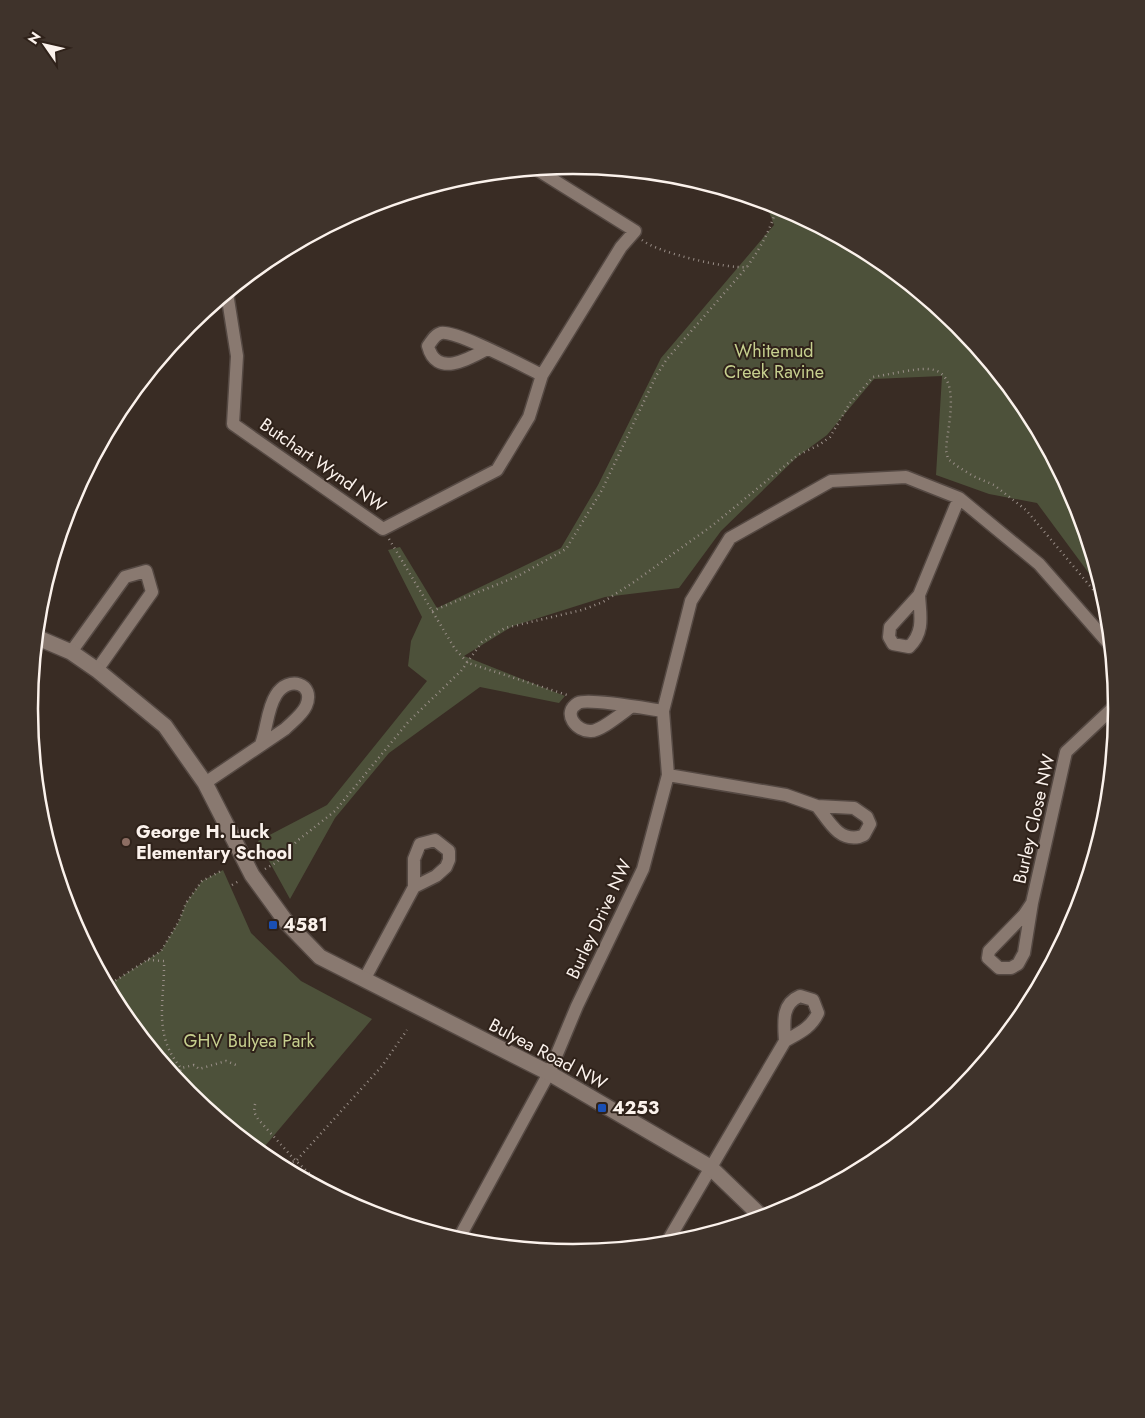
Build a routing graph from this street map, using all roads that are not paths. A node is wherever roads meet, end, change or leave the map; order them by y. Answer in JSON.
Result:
{"nodes":[{"id":1,"x":545,"y":175,"type":"edge"},
{"id":2,"x":228,"y":300,"type":"edge"},
{"id":3,"x":487,"y":349,"type":"dead end"},
{"id":4,"x":542,"y":375,"type":"junction"},
{"id":5,"x":960,"y":498,"type":"junction"},
{"id":6,"x":919,"y":595,"type":"dead end"},
{"id":7,"x":1103,"y":637,"type":"edge"},
{"id":8,"x":42,"y":640,"type":"edge"},
{"id":9,"x":71,"y":652,"type":"junction"},
{"id":10,"x":98,"y":670,"type":"junction"},
{"id":11,"x":631,"y":707,"type":"junction"},
{"id":12,"x":663,"y":711,"type":"junction"},
{"id":13,"x":1108,"y":713,"type":"edge"},
{"id":14,"x":261,"y":744,"type":"junction"},
{"id":15,"x":668,"y":775,"type":"junction"},
{"id":16,"x":205,"y":783,"type":"junction"},
{"id":17,"x":817,"y":806,"type":"dead end"},
{"id":18,"x":414,"y":887,"type":"dead end"},
{"id":19,"x":1032,"y":902,"type":"junction"},
{"id":20,"x":364,"y":980,"type":"junction"},
{"id":21,"x":785,"y":1041,"type":"dead end"},
{"id":22,"x":549,"y":1073,"type":"junction"},
{"id":23,"x":710,"y":1167,"type":"junction"},
{"id":24,"x":756,"y":1211,"type":"edge"},
{"id":25,"x":462,"y":1233,"type":"edge"},
{"id":26,"x":671,"y":1235,"type":"edge"}],
"edges":[{"from":1,"to":4,"type":"street","name":"Butchart Wynd NW"},
{"from":2,"to":4,"type":"street","name":"Butchart Wynd NW"},
{"from":3,"to":4,"type":"street"},
{"from":5,"to":6,"type":"street"},
{"from":5,"to":7,"type":"street","name":"Burley Drive NW"},
{"from":5,"to":12,"type":"street","name":"Burley Drive NW"},
{"from":8,"to":9,"type":"street","name":"Bulyea Road NW"},
{"from":9,"to":10,"type":"street","name":"Bulyea Road NW"},
{"from":9,"to":10,"type":"street"},
{"from":10,"to":16,"type":"street","name":"Bulyea Road NW"},
{"from":11,"to":11,"type":"street"},
{"from":11,"to":12,"type":"street"},
{"from":12,"to":15,"type":"street","name":"Burley Drive NW"},
{"from":13,"to":19,"type":"street","name":"Burley Close NW"},
{"from":14,"to":14,"type":"street"},
{"from":14,"to":16,"type":"street"},
{"from":15,"to":17,"type":"street"},
{"from":15,"to":22,"type":"street","name":"Burley Drive NW"},
{"from":16,"to":20,"type":"street","name":"Bulyea Road NW"},
{"from":18,"to":20,"type":"street"},
{"from":19,"to":19,"type":"street","name":"Burley Close NW"},
{"from":20,"to":22,"type":"street","name":"Bulyea Road NW"},
{"from":21,"to":23,"type":"street"},
{"from":22,"to":23,"type":"street","name":"Bulyea Road NW"},
{"from":22,"to":25,"type":"street","name":"Burley Drive NW"},
{"from":23,"to":24,"type":"street","name":"Bulyea Road NW"},
{"from":23,"to":26,"type":"street"}]}
